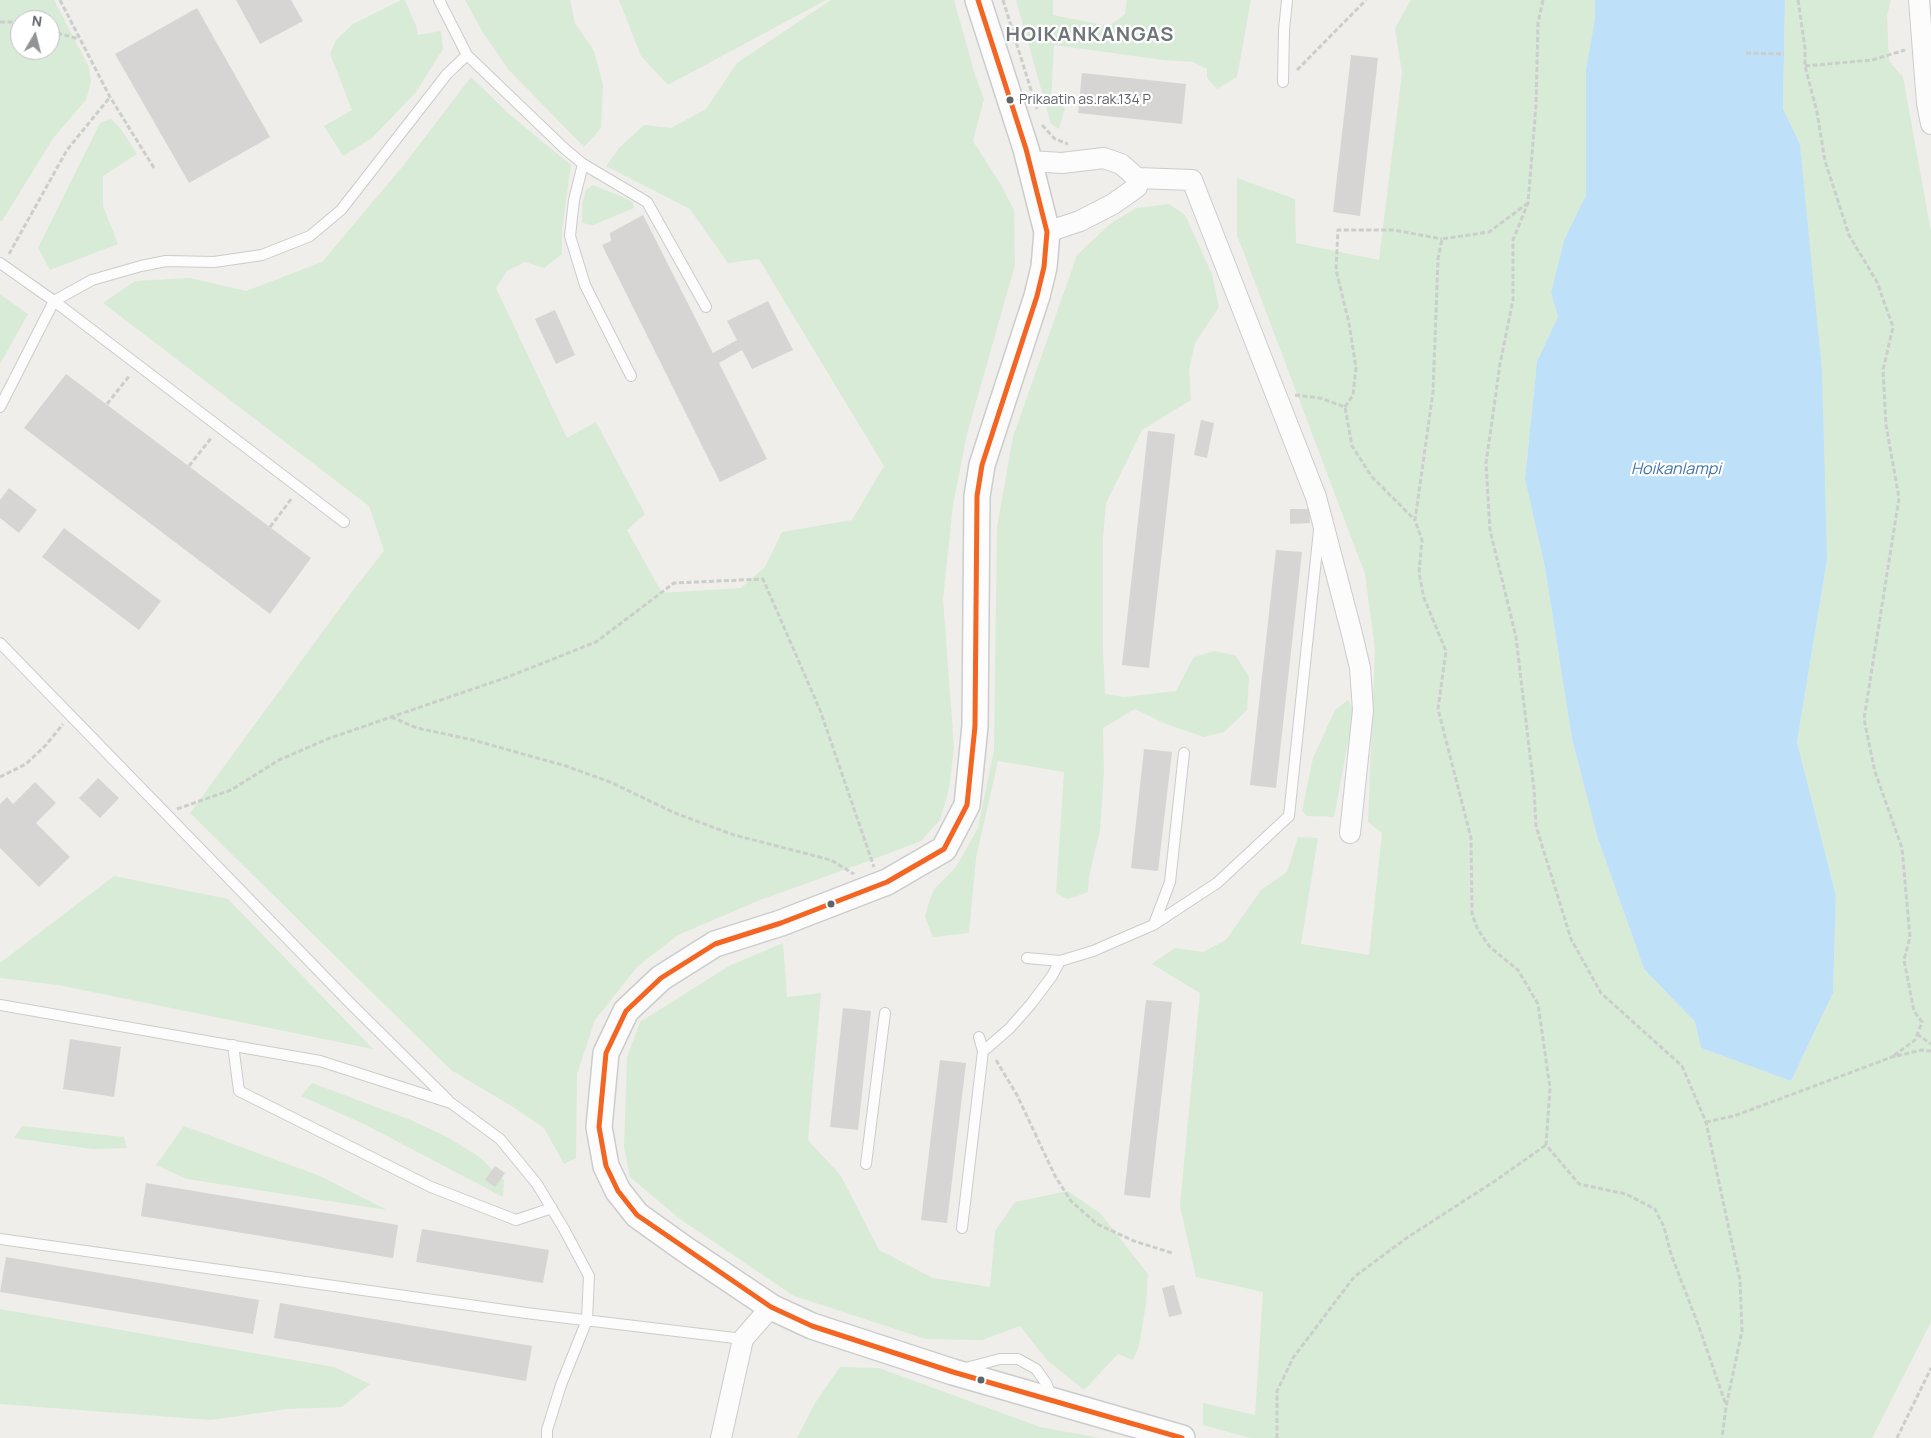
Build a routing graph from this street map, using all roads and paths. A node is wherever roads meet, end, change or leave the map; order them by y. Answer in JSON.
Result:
{"nodes":[{"id":1,"x":60,"y":0,"type":"edge"},
{"id":2,"x":439,"y":0,"type":"edge"},
{"id":3,"x":978,"y":0,"type":"edge"},
{"id":4,"x":1003,"y":0,"type":"edge"},
{"id":5,"x":1287,"y":0,"type":"edge"},
{"id":6,"x":1366,"y":0,"type":"edge"},
{"id":7,"x":1544,"y":0,"type":"edge"},
{"id":8,"x":1798,"y":0,"type":"edge"},
{"id":9,"x":1919,"y":0,"type":"edge"},
{"id":10,"x":60,"y":34,"type":"edge"},
{"id":11,"x":79,"y":39,"type":"junction"},
{"id":12,"x":1922,"y":44,"type":"junction"},
{"id":13,"x":1746,"y":53,"type":"dead end"},
{"id":14,"x":1784,"y":54,"type":"dead end"},
{"id":15,"x":467,"y":55,"type":"junction"},
{"id":16,"x":1805,"y":66,"type":"junction"},
{"id":17,"x":1283,"y":82,"type":"joint"},
{"id":18,"x":110,"y":97,"type":"junction"},
{"id":19,"x":1038,"y":111,"type":"dead end"},
{"id":20,"x":1040,"y":120,"type":"dead end"},
{"id":21,"x":1931,"y":124,"type":"edge"},
{"id":22,"x":1072,"y":145,"type":"dead end"},
{"id":23,"x":1029,"y":161,"type":"junction"},
{"id":24,"x":583,"y":164,"type":"junction"},
{"id":25,"x":154,"y":168,"type":"dead end"},
{"id":26,"x":1137,"y":178,"type":"junction"},
{"id":27,"x":1528,"y":203,"type":"junction"},
{"id":28,"x":1047,"y":232,"type":"junction"},
{"id":29,"x":1442,"y":239,"type":"junction"},
{"id":30,"x":2,"y":264,"type":"edge"},
{"id":31,"x":54,"y":301,"type":"junction"},
{"id":32,"x":706,"y":307,"type":"dead end"},
{"id":33,"x":138,"y":365,"type":"junction"},
{"id":34,"x":631,"y":376,"type":"dead end"},
{"id":35,"x":1275,"y":392,"type":"junction"},
{"id":36,"x":107,"y":404,"type":"dead end"},
{"id":37,"x":0,"y":407,"type":"edge"},
{"id":38,"x":1345,"y":407,"type":"junction"},
{"id":39,"x":220,"y":427,"type":"junction"},
{"id":40,"x":189,"y":466,"type":"dead end"},
{"id":41,"x":300,"y":488,"type":"junction"},
{"id":42,"x":1320,"y":514,"type":"junction"},
{"id":43,"x":1416,"y":520,"type":"junction"},
{"id":44,"x":344,"y":522,"type":"dead end"},
{"id":45,"x":270,"y":527,"type":"dead end"},
{"id":46,"x":0,"y":643,"type":"edge"},
{"id":47,"x":70,"y":716,"type":"junction"},
{"id":48,"x":391,"y":717,"type":"junction"},
{"id":49,"x":1184,"y":753,"type":"dead end"},
{"id":50,"x":0,"y":777,"type":"edge"},
{"id":51,"x":164,"y":812,"type":"junction"},
{"id":52,"x":1350,"y":833,"type":"dead end"},
{"id":53,"x":880,"y":884,"type":"junction"},
{"id":54,"x":1154,"y":925,"type":"junction"},
{"id":55,"x":1027,"y":958,"type":"dead end"},
{"id":56,"x":1060,"y":961,"type":"junction"},
{"id":57,"x":0,"y":1005,"type":"edge"},
{"id":58,"x":885,"y":1013,"type":"dead end"},
{"id":59,"x":1917,"y":1034,"type":"junction"},
{"id":60,"x":980,"y":1037,"type":"dead end"},
{"id":61,"x":1931,"y":1044,"type":"edge"},
{"id":62,"x":234,"y":1045,"type":"junction"},
{"id":63,"x":987,"y":1048,"type":"joint"},
{"id":64,"x":1931,"y":1051,"type":"edge"},
{"id":65,"x":1892,"y":1056,"type":"junction"},
{"id":66,"x":451,"y":1103,"type":"junction"},
{"id":67,"x":1706,"y":1122,"type":"junction"},
{"id":68,"x":1546,"y":1145,"type":"junction"},
{"id":69,"x":866,"y":1164,"type":"dead end"},
{"id":70,"x":552,"y":1208,"type":"junction"},
{"id":71,"x":962,"y":1228,"type":"dead end"},
{"id":72,"x":0,"y":1239,"type":"edge"},
{"id":73,"x":1172,"y":1253,"type":"dead end"},
{"id":74,"x":771,"y":1307,"type":"junction"},
{"id":75,"x":587,"y":1320,"type":"junction"},
{"id":76,"x":743,"y":1339,"type":"junction"},
{"id":77,"x":1931,"y":1368,"type":"edge"},
{"id":78,"x":1726,"y":1407,"type":"junction"},
{"id":79,"x":547,"y":1438,"type":"edge"},
{"id":80,"x":721,"y":1438,"type":"edge"},
{"id":81,"x":1182,"y":1438,"type":"edge"},
{"id":82,"x":1277,"y":1438,"type":"edge"},
{"id":83,"x":1722,"y":1438,"type":"edge"},
{"id":84,"x":1897,"y":1438,"type":"edge"}],
"edges":[{"from":1,"to":11,"type":"path"},
{"from":2,"to":15,"type":"lane"},
{"from":3,"to":23,"type":"street"},
{"from":4,"to":19,"type":"path"},
{"from":5,"to":17,"type":"lane"},
{"from":6,"to":17,"type":"path"},
{"from":7,"to":27,"type":"path"},
{"from":8,"to":16,"type":"path"},
{"from":9,"to":12,"type":"street"},
{"from":10,"to":11,"type":"path"},
{"from":11,"to":18,"type":"path"},
{"from":12,"to":16,"type":"path"},
{"from":12,"to":21,"type":"street"},
{"from":13,"to":14,"type":"path"},
{"from":15,"to":24,"type":"lane"},
{"from":15,"to":31,"type":"lane"},
{"from":16,"to":59,"type":"path"},
{"from":18,"to":25,"type":"path"},
{"from":18,"to":30,"type":"path"},
{"from":20,"to":22,"type":"path"},
{"from":23,"to":26,"type":"street"},
{"from":23,"to":28,"type":"street"},
{"from":24,"to":32,"type":"lane"},
{"from":24,"to":34,"type":"lane"},
{"from":26,"to":28,"type":"street"},
{"from":26,"to":35,"type":"street"},
{"from":27,"to":29,"type":"path"},
{"from":27,"to":67,"type":"path"},
{"from":28,"to":53,"type":"street"},
{"from":29,"to":38,"type":"path"},
{"from":29,"to":43,"type":"path"},
{"from":30,"to":31,"type":"lane"},
{"from":31,"to":33,"type":"lane"},
{"from":31,"to":37,"type":"lane"},
{"from":33,"to":36,"type":"path"},
{"from":33,"to":39,"type":"lane"},
{"from":35,"to":38,"type":"path"},
{"from":35,"to":42,"type":"street"},
{"from":38,"to":43,"type":"path"},
{"from":39,"to":40,"type":"path"},
{"from":39,"to":41,"type":"lane"},
{"from":41,"to":44,"type":"lane"},
{"from":41,"to":45,"type":"path"},
{"from":42,"to":52,"type":"street"},
{"from":42,"to":54,"type":"lane"},
{"from":43,"to":68,"type":"path"},
{"from":46,"to":47,"type":"lane"},
{"from":47,"to":50,"type":"path"},
{"from":47,"to":51,"type":"lane"},
{"from":48,"to":51,"type":"path"},
{"from":48,"to":53,"type":"path"},
{"from":48,"to":53,"type":"path"},
{"from":49,"to":54,"type":"lane"},
{"from":51,"to":66,"type":"lane"},
{"from":53,"to":74,"type":"street"},
{"from":54,"to":56,"type":"lane"},
{"from":55,"to":56,"type":"lane"},
{"from":56,"to":63,"type":"lane"},
{"from":57,"to":62,"type":"lane"},
{"from":58,"to":69,"type":"lane"},
{"from":59,"to":61,"type":"path"},
{"from":59,"to":65,"type":"path"},
{"from":60,"to":71,"type":"lane"},
{"from":62,"to":66,"type":"lane"},
{"from":62,"to":70,"type":"lane"},
{"from":63,"to":73,"type":"path"},
{"from":64,"to":65,"type":"path"},
{"from":65,"to":67,"type":"path"},
{"from":66,"to":70,"type":"lane"},
{"from":67,"to":78,"type":"path"},
{"from":68,"to":78,"type":"path"},
{"from":68,"to":82,"type":"path"},
{"from":70,"to":75,"type":"lane"},
{"from":72,"to":75,"type":"lane"},
{"from":74,"to":76,"type":"street"},
{"from":74,"to":81,"type":"street"},
{"from":75,"to":76,"type":"lane"},
{"from":75,"to":79,"type":"lane"},
{"from":76,"to":80,"type":"street"},
{"from":77,"to":84,"type":"path"},
{"from":78,"to":83,"type":"path"}]}
